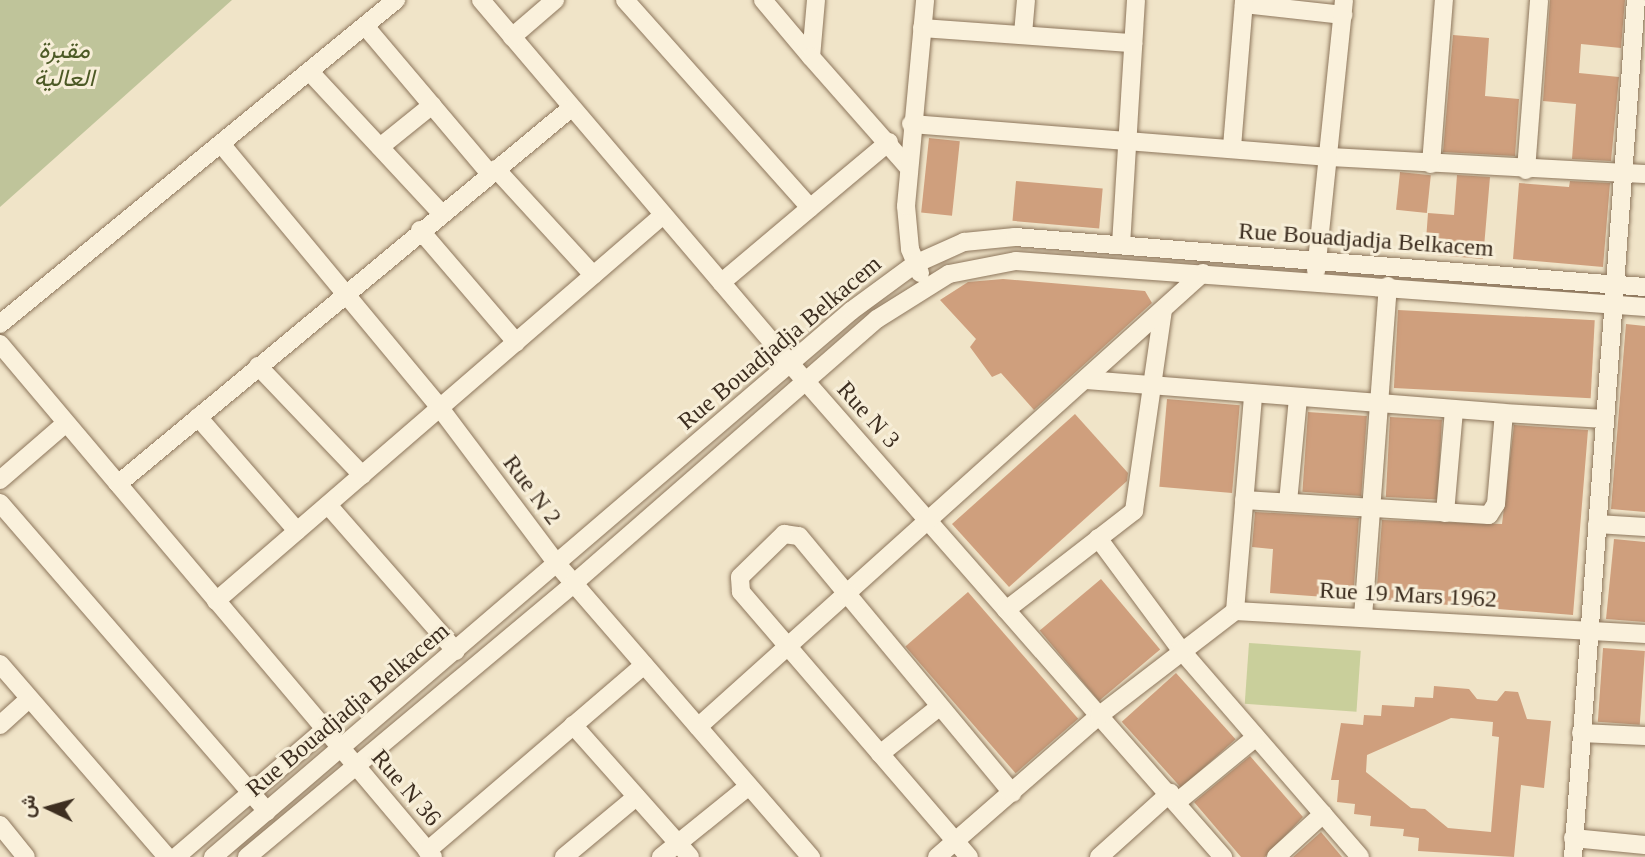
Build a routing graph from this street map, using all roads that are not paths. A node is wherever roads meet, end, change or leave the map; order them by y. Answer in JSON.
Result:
{"nodes":[{"id":1,"x":396,"y":0,"type":"edge"},
{"id":2,"x":481,"y":0,"type":"edge"},
{"id":3,"x":555,"y":0,"type":"edge"},
{"id":4,"x":625,"y":0,"type":"edge"},
{"id":5,"x":763,"y":0,"type":"edge"},
{"id":6,"x":816,"y":0,"type":"edge"},
{"id":7,"x":925,"y":0,"type":"edge"},
{"id":8,"x":1026,"y":0,"type":"edge"},
{"id":9,"x":1136,"y":0,"type":"edge"},
{"id":10,"x":1444,"y":0,"type":"edge"},
{"id":11,"x":1539,"y":0,"type":"edge"},
{"id":12,"x":1636,"y":0,"type":"edge"},
{"id":13,"x":1244,"y":2,"type":"edge"},
{"id":14,"x":1344,"y":7,"type":"edge"},
{"id":15,"x":365,"y":26,"type":"junction"},
{"id":16,"x":922,"y":28,"type":"junction"},
{"id":17,"x":1023,"y":34,"type":"junction"},
{"id":18,"x":512,"y":37,"type":"junction"},
{"id":19,"x":1133,"y":43,"type":"junction"},
{"id":20,"x":811,"y":57,"type":"junction"},
{"id":21,"x":310,"y":72,"type":"junction"},
{"id":22,"x":1637,"y":73,"type":"edge"},
{"id":23,"x":432,"y":105,"type":"junction"},
{"id":24,"x":572,"y":108,"type":"junction"},
{"id":25,"x":911,"y":124,"type":"junction"},
{"id":26,"x":1128,"y":139,"type":"junction"},
{"id":27,"x":889,"y":142,"type":"junction"},
{"id":28,"x":222,"y":145,"type":"junction"},
{"id":29,"x":380,"y":147,"type":"junction"},
{"id":30,"x":1232,"y":147,"type":"junction"},
{"id":31,"x":1330,"y":157,"type":"junction"},
{"id":32,"x":1431,"y":164,"type":"junction"},
{"id":33,"x":907,"y":166,"type":"junction"},
{"id":34,"x":1526,"y":170,"type":"junction"},
{"id":35,"x":493,"y":171,"type":"junction"},
{"id":36,"x":1622,"y":173,"type":"junction"},
{"id":37,"x":1645,"y":174,"type":"edge"},
{"id":38,"x":810,"y":208,"type":"junction"},
{"id":39,"x":441,"y":213,"type":"junction"},
{"id":40,"x":663,"y":215,"type":"junction"},
{"id":41,"x":420,"y":230,"type":"junction"},
{"id":42,"x":1121,"y":245,"type":"junction"},
{"id":43,"x":1317,"y":261,"type":"junction"},
{"id":44,"x":915,"y":264,"type":"junction"},
{"id":45,"x":1203,"y":274,"type":"junction"},
{"id":46,"x":593,"y":275,"type":"junction"},
{"id":47,"x":1315,"y":281,"type":"junction"},
{"id":48,"x":721,"y":283,"type":"junction"},
{"id":49,"x":1613,"y":284,"type":"junction"},
{"id":50,"x":926,"y":285,"type":"junction"},
{"id":51,"x":1388,"y":286,"type":"junction"},
{"id":52,"x":1645,"y":287,"type":"edge"},
{"id":53,"x":342,"y":295,"type":"junction"},
{"id":54,"x":1611,"y":305,"type":"junction"},
{"id":55,"x":1645,"y":307,"type":"edge"},
{"id":56,"x":1163,"y":309,"type":"junction"},
{"id":57,"x":0,"y":324,"type":"edge"},
{"id":58,"x":516,"y":342,"type":"junction"},
{"id":59,"x":0,"y":345,"type":"edge"},
{"id":60,"x":791,"y":365,"type":"junction"},
{"id":61,"x":258,"y":366,"type":"junction"},
{"id":62,"x":805,"y":380,"type":"junction"},
{"id":63,"x":1086,"y":380,"type":"junction"},
{"id":64,"x":1152,"y":387,"type":"junction"},
{"id":65,"x":1254,"y":395,"type":"junction"},
{"id":66,"x":1297,"y":398,"type":"junction"},
{"id":67,"x":1378,"y":405,"type":"junction"},
{"id":68,"x":440,"y":408,"type":"junction"},
{"id":69,"x":1454,"y":411,"type":"junction"},
{"id":70,"x":1504,"y":413,"type":"junction"},
{"id":71,"x":198,"y":416,"type":"junction"},
{"id":72,"x":1605,"y":419,"type":"junction"},
{"id":73,"x":66,"y":423,"type":"junction"},
{"id":74,"x":362,"y":475,"type":"junction"},
{"id":75,"x":0,"y":480,"type":"edge"},
{"id":76,"x":118,"y":484,"type":"junction"},
{"id":77,"x":1244,"y":500,"type":"junction"},
{"id":78,"x":1288,"y":502,"type":"junction"},
{"id":79,"x":0,"y":503,"type":"edge"},
{"id":80,"x":328,"y":505,"type":"junction"},
{"id":81,"x":1370,"y":508,"type":"junction"},
{"id":82,"x":1445,"y":513,"type":"junction"},
{"id":83,"x":929,"y":521,"type":"junction"},
{"id":84,"x":1597,"y":524,"type":"junction"},
{"id":85,"x":1645,"y":527,"type":"edge"},
{"id":86,"x":297,"y":531,"type":"junction"},
{"id":87,"x":1098,"y":538,"type":"junction"},
{"id":88,"x":557,"y":564,"type":"junction"},
{"id":89,"x":573,"y":584,"type":"junction"},
{"id":90,"x":845,"y":597,"type":"junction"},
{"id":91,"x":216,"y":601,"type":"junction"},
{"id":92,"x":1006,"y":610,"type":"junction"},
{"id":93,"x":1235,"y":611,"type":"junction"},
{"id":94,"x":1363,"y":617,"type":"junction"},
{"id":95,"x":1590,"y":630,"type":"junction"},
{"id":96,"x":1645,"y":634,"type":"edge"},
{"id":97,"x":787,"y":647,"type":"junction"},
{"id":98,"x":1180,"y":649,"type":"junction"},
{"id":99,"x":456,"y":651,"type":"junction"},
{"id":100,"x":0,"y":664,"type":"edge"},
{"id":101,"x":644,"y":665,"type":"junction"},
{"id":102,"x":29,"y":699,"type":"junction"},
{"id":103,"x":939,"y":707,"type":"junction"},
{"id":104,"x":1100,"y":715,"type":"junction"},
{"id":105,"x":0,"y":725,"type":"edge"},
{"id":106,"x":573,"y":725,"type":"junction"},
{"id":107,"x":698,"y":727,"type":"junction"},
{"id":108,"x":324,"y":730,"type":"junction"},
{"id":109,"x":1581,"y":733,"type":"junction"},
{"id":110,"x":1645,"y":736,"type":"edge"},
{"id":111,"x":1255,"y":737,"type":"junction"},
{"id":112,"x":341,"y":751,"type":"junction"},
{"id":113,"x":880,"y":754,"type":"junction"},
{"id":114,"x":356,"y":768,"type":"junction"},
{"id":115,"x":749,"y":786,"type":"junction"},
{"id":116,"x":251,"y":792,"type":"junction"},
{"id":117,"x":1012,"y":793,"type":"junction"},
{"id":118,"x":636,"y":797,"type":"junction"},
{"id":119,"x":1173,"y":797,"type":"junction"},
{"id":120,"x":267,"y":811,"type":"junction"},
{"id":121,"x":1323,"y":814,"type":"junction"},
{"id":122,"x":0,"y":825,"type":"edge"},
{"id":123,"x":1573,"y":838,"type":"junction"},
{"id":124,"x":956,"y":841,"type":"junction"},
{"id":125,"x":678,"y":843,"type":"junction"},
{"id":126,"x":1645,"y":845,"type":"edge"},
{"id":127,"x":430,"y":854,"type":"edge"},
{"id":128,"x":26,"y":857,"type":"edge"},
{"id":129,"x":167,"y":857,"type":"edge"},
{"id":130,"x":176,"y":857,"type":"edge"},
{"id":131,"x":213,"y":857,"type":"edge"},
{"id":132,"x":247,"y":857,"type":"edge"},
{"id":133,"x":564,"y":857,"type":"edge"},
{"id":134,"x":661,"y":857,"type":"edge"},
{"id":135,"x":690,"y":857,"type":"edge"},
{"id":136,"x":811,"y":857,"type":"edge"},
{"id":137,"x":937,"y":857,"type":"edge"},
{"id":138,"x":969,"y":857,"type":"edge"},
{"id":139,"x":1099,"y":857,"type":"edge"},
{"id":140,"x":1223,"y":857,"type":"edge"},
{"id":141,"x":1276,"y":857,"type":"edge"},
{"id":142,"x":1360,"y":857,"type":"edge"},
{"id":143,"x":1573,"y":857,"type":"edge"}],
"edges":[{"from":1,"to":15,"type":"street"},
{"from":2,"to":18,"type":"street","name":"Rue N 3"},
{"from":3,"to":18,"type":"street"},
{"from":4,"to":38,"type":"street"},
{"from":5,"to":20,"type":"street"},
{"from":6,"to":20,"type":"street"},
{"from":7,"to":16,"type":"street"},
{"from":8,"to":17,"type":"street"},
{"from":9,"to":19,"type":"street"},
{"from":10,"to":32,"type":"street"},
{"from":11,"to":34,"type":"street"},
{"from":12,"to":22,"type":"street"},
{"from":13,"to":14,"type":"street"},
{"from":13,"to":30,"type":"street"},
{"from":14,"to":31,"type":"street"},
{"from":15,"to":21,"type":"street"},
{"from":15,"to":23,"type":"street"},
{"from":16,"to":17,"type":"street"},
{"from":16,"to":25,"type":"street"},
{"from":17,"to":19,"type":"street"},
{"from":18,"to":24,"type":"street","name":"Rue N 3"},
{"from":19,"to":26,"type":"street"},
{"from":20,"to":27,"type":"street"},
{"from":21,"to":28,"type":"street"},
{"from":21,"to":29,"type":"street"},
{"from":22,"to":36,"type":"street"},
{"from":23,"to":29,"type":"street"},
{"from":23,"to":35,"type":"street"},
{"from":24,"to":35,"type":"street"},
{"from":24,"to":40,"type":"street","name":"Rue N 3"},
{"from":25,"to":26,"type":"street"},
{"from":25,"to":33,"type":"street"},
{"from":26,"to":30,"type":"street"},
{"from":26,"to":42,"type":"street"},
{"from":27,"to":33,"type":"street"},
{"from":27,"to":38,"type":"street"},
{"from":28,"to":53,"type":"street","name":"Rue N 2"},
{"from":28,"to":57,"type":"street"},
{"from":29,"to":39,"type":"street"},
{"from":30,"to":31,"type":"street"},
{"from":31,"to":32,"type":"street"},
{"from":31,"to":43,"type":"street"},
{"from":32,"to":34,"type":"street"},
{"from":33,"to":44,"type":"street"},
{"from":34,"to":36,"type":"street"},
{"from":35,"to":39,"type":"street"},
{"from":35,"to":46,"type":"street"},
{"from":36,"to":37,"type":"street"},
{"from":36,"to":49,"type":"street"},
{"from":38,"to":48,"type":"street"},
{"from":39,"to":41,"type":"street"},
{"from":40,"to":46,"type":"street"},
{"from":40,"to":48,"type":"street","name":"Rue N 3"},
{"from":41,"to":53,"type":"street"},
{"from":41,"to":58,"type":"street"},
{"from":42,"to":43,"type":"street","name":"Rue Bouadjadja Belkacem"},
{"from":42,"to":44,"type":"street","name":"Rue Bouadjadja Belkacem"},
{"from":43,"to":47,"type":"street"},
{"from":43,"to":49,"type":"street","name":"Rue Bouadjadja Belkacem"},
{"from":44,"to":50,"type":"street"},
{"from":44,"to":60,"type":"street","name":"Rue Bouadjadja Belkacem"},
{"from":45,"to":47,"type":"street","name":"Rue Bouadjadja Belkacem"},
{"from":45,"to":50,"type":"street","name":"Rue Bouadjadja Belkacem"},
{"from":45,"to":56,"type":"street"},
{"from":46,"to":58,"type":"street"},
{"from":47,"to":51,"type":"street","name":"Rue Bouadjadja Belkacem"},
{"from":48,"to":60,"type":"street","name":"Rue N 3"},
{"from":49,"to":52,"type":"street","name":"Rue Bouadjadja Belkacem"},
{"from":49,"to":54,"type":"street"},
{"from":50,"to":62,"type":"street","name":"Rue Bouadjadja Belkacem"},
{"from":51,"to":54,"type":"street","name":"Rue Bouadjadja Belkacem"},
{"from":51,"to":67,"type":"street"},
{"from":53,"to":61,"type":"street"},
{"from":53,"to":68,"type":"street","name":"Rue N 2"},
{"from":54,"to":55,"type":"street","name":"Rue Bouadjadja Belkacem"},
{"from":54,"to":72,"type":"street"},
{"from":56,"to":63,"type":"street"},
{"from":56,"to":64,"type":"street"},
{"from":58,"to":68,"type":"street"},
{"from":59,"to":73,"type":"street","name":"Rue N 36"},
{"from":60,"to":62,"type":"street","name":"Rue N 3"},
{"from":60,"to":88,"type":"street","name":"Rue Bouadjadja Belkacem"},
{"from":61,"to":71,"type":"street"},
{"from":61,"to":74,"type":"street"},
{"from":62,"to":83,"type":"street","name":"Rue N 3"},
{"from":62,"to":89,"type":"street","name":"Rue Bouadjadja Belkacem"},
{"from":63,"to":64,"type":"street"},
{"from":63,"to":83,"type":"street"},
{"from":64,"to":65,"type":"street"},
{"from":64,"to":87,"type":"street"},
{"from":65,"to":66,"type":"street"},
{"from":65,"to":77,"type":"street"},
{"from":66,"to":67,"type":"street"},
{"from":66,"to":78,"type":"street"},
{"from":67,"to":69,"type":"street"},
{"from":67,"to":81,"type":"street"},
{"from":68,"to":74,"type":"street"},
{"from":68,"to":88,"type":"street","name":"Rue N 2"},
{"from":69,"to":70,"type":"street"},
{"from":69,"to":82,"type":"street"},
{"from":70,"to":72,"type":"street"},
{"from":70,"to":82,"type":"street"},
{"from":71,"to":76,"type":"street"},
{"from":71,"to":86,"type":"street"},
{"from":72,"to":84,"type":"street"},
{"from":73,"to":75,"type":"street"},
{"from":73,"to":76,"type":"street","name":"Rue N 36"},
{"from":74,"to":80,"type":"street"},
{"from":76,"to":91,"type":"street","name":"Rue N 36"},
{"from":77,"to":78,"type":"street"},
{"from":77,"to":93,"type":"street"},
{"from":78,"to":81,"type":"street"},
{"from":79,"to":116,"type":"street"},
{"from":80,"to":86,"type":"street"},
{"from":80,"to":99,"type":"street"},
{"from":81,"to":82,"type":"street"},
{"from":81,"to":94,"type":"street"},
{"from":83,"to":90,"type":"street"},
{"from":83,"to":92,"type":"street","name":"Rue N 3"},
{"from":84,"to":85,"type":"street"},
{"from":84,"to":95,"type":"street"},
{"from":86,"to":91,"type":"street"},
{"from":87,"to":92,"type":"street"},
{"from":87,"to":98,"type":"street"},
{"from":88,"to":89,"type":"street","name":"Rue N 2"},
{"from":88,"to":99,"type":"street","name":"Rue Bouadjadja Belkacem"},
{"from":89,"to":101,"type":"street","name":"Rue N 2"},
{"from":89,"to":114,"type":"street","name":"Rue Bouadjadja Belkacem"},
{"from":90,"to":97,"type":"street"},
{"from":90,"to":97,"type":"street"},
{"from":90,"to":103,"type":"street"},
{"from":91,"to":108,"type":"street","name":"Rue N 36"},
{"from":92,"to":104,"type":"street","name":"Rue N 3"},
{"from":93,"to":94,"type":"street","name":"Rue 19 Mars 1962"},
{"from":93,"to":98,"type":"street"},
{"from":94,"to":95,"type":"street","name":"Rue 19 Mars 1962"},
{"from":95,"to":96,"type":"street","name":"Rue 19 Mars 1962"},
{"from":95,"to":109,"type":"street"},
{"from":97,"to":107,"type":"street"},
{"from":97,"to":113,"type":"street"},
{"from":98,"to":104,"type":"street"},
{"from":98,"to":111,"type":"street"},
{"from":99,"to":112,"type":"street","name":"Rue Bouadjadja Belkacem"},
{"from":100,"to":102,"type":"street"},
{"from":101,"to":106,"type":"street"},
{"from":101,"to":107,"type":"street","name":"Rue N 2"},
{"from":102,"to":105,"type":"street"},
{"from":102,"to":129,"type":"street"},
{"from":103,"to":113,"type":"street"},
{"from":103,"to":117,"type":"street"},
{"from":104,"to":117,"type":"street"},
{"from":104,"to":119,"type":"street","name":"Rue N 3"},
{"from":106,"to":118,"type":"street"},
{"from":106,"to":127,"type":"street"},
{"from":107,"to":115,"type":"street","name":"Rue N 2"},
{"from":108,"to":112,"type":"street","name":"Rue N 36"},
{"from":108,"to":116,"type":"street"},
{"from":109,"to":110,"type":"street"},
{"from":109,"to":123,"type":"street"},
{"from":111,"to":119,"type":"street"},
{"from":111,"to":121,"type":"street"},
{"from":112,"to":114,"type":"street","name":"Rue N 36"},
{"from":112,"to":120,"type":"street","name":"Rue Bouadjadja Belkacem"},
{"from":113,"to":124,"type":"street"},
{"from":114,"to":127,"type":"street","name":"Rue N 36"},
{"from":114,"to":132,"type":"street","name":"Rue Bouadjadja Belkacem"},
{"from":115,"to":125,"type":"street"},
{"from":115,"to":136,"type":"street","name":"Rue N 2"},
{"from":116,"to":120,"type":"street"},
{"from":116,"to":130,"type":"street"},
{"from":117,"to":124,"type":"street"},
{"from":118,"to":125,"type":"street"},
{"from":118,"to":133,"type":"street"},
{"from":119,"to":139,"type":"street"},
{"from":119,"to":140,"type":"street","name":"Rue N 3"},
{"from":120,"to":131,"type":"street","name":"Rue Bouadjadja Belkacem"},
{"from":121,"to":141,"type":"street"},
{"from":121,"to":142,"type":"street"},
{"from":122,"to":128,"type":"street"},
{"from":123,"to":126,"type":"street"},
{"from":123,"to":143,"type":"street"},
{"from":124,"to":137,"type":"street"},
{"from":124,"to":138,"type":"street"},
{"from":125,"to":134,"type":"street"},
{"from":125,"to":135,"type":"street"}]}
